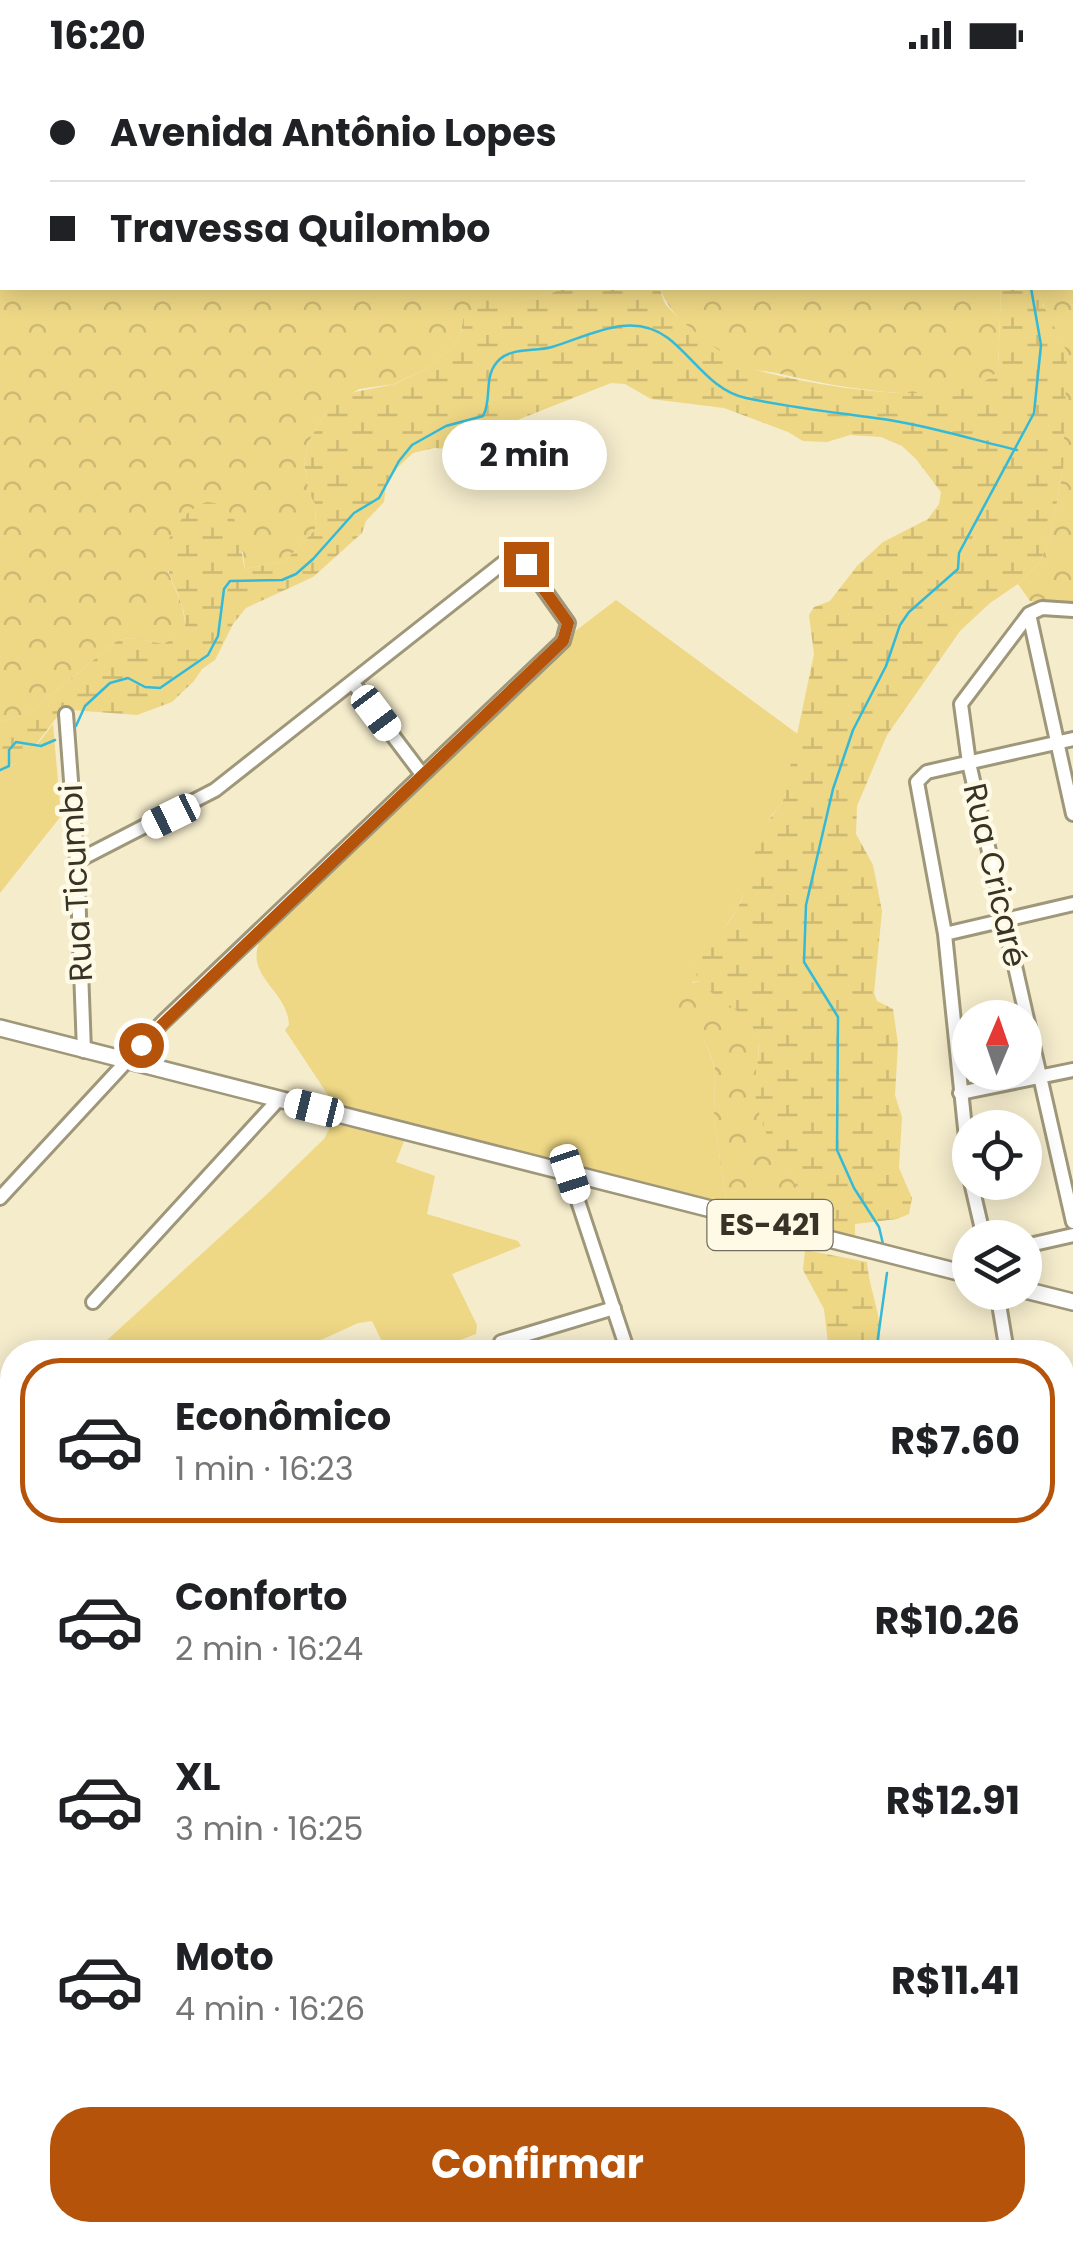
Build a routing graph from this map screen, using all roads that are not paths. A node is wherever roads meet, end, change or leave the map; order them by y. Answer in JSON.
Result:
{"nodes":[{"id":1,"x":1073,"y":610,"type":"edge"},
{"id":2,"x":1029,"y":614,"type":"junction"},
{"id":3,"x":352,"y":683,"type":"junction"},
{"id":4,"x":66,"y":714,"type":"dead end"},
{"id":5,"x":1073,"y":739,"type":"edge"},
{"id":6,"x":1058,"y":743,"type":"junction"},
{"id":7,"x":969,"y":762,"type":"junction"},
{"id":8,"x":421,"y":773,"type":"junction"},
{"id":9,"x":1073,"y":814,"type":"edge"},
{"id":10,"x":77,"y":861,"type":"junction"},
{"id":11,"x":1073,"y":904,"type":"edge"},
{"id":12,"x":1005,"y":920,"type":"junction"},
{"id":13,"x":945,"y":934,"type":"junction"},
{"id":14,"x":1023,"y":1000,"type":"edge"},
{"id":15,"x":0,"y":1028,"type":"edge"},
{"id":16,"x":84,"y":1051,"type":"junction"},
{"id":17,"x":126,"y":1060,"type":"junction"},
{"id":18,"x":1073,"y":1070,"type":"edge"},
{"id":19,"x":1042,"y":1078,"type":"edge"},
{"id":20,"x":1042,"y":1082,"type":"edge"},
{"id":21,"x":972,"y":1090,"type":"edge"},
{"id":22,"x":960,"y":1092,"type":"junction"},
{"id":23,"x":279,"y":1099,"type":"junction"},
{"id":24,"x":962,"y":1110,"type":"edge"},
{"id":25,"x":570,"y":1174,"type":"junction"},
{"id":26,"x":0,"y":1198,"type":"edge"},
{"id":27,"x":1073,"y":1222,"type":"edge"},
{"id":28,"x":1073,"y":1235,"type":"edge"},
{"id":29,"x":1042,"y":1242,"type":"edge"},
{"id":30,"x":952,"y":1270,"type":"edge"},
{"id":31,"x":1042,"y":1294,"type":"edge"},
{"id":32,"x":93,"y":1302,"type":"dead end"},
{"id":33,"x":1073,"y":1302,"type":"edge"},
{"id":34,"x":614,"y":1308,"type":"junction"},
{"id":35,"x":1000,"y":1310,"type":"edge"},
{"id":36,"x":507,"y":1340,"type":"edge"},
{"id":37,"x":624,"y":1340,"type":"edge"},
{"id":38,"x":1005,"y":1340,"type":"edge"}],
"edges":[{"from":1,"to":2,"type":"street"},
{"from":2,"to":6,"type":"street"},
{"from":2,"to":7,"type":"street","name":"Rua Cricaré"},
{"from":3,"to":8,"type":"street"},
{"from":3,"to":8,"type":"street"},
{"from":3,"to":10,"type":"street"},
{"from":4,"to":10,"type":"street","name":"Rua Ticumbi"},
{"from":5,"to":6,"type":"street"},
{"from":6,"to":7,"type":"street"},
{"from":6,"to":9,"type":"street"},
{"from":7,"to":12,"type":"street","name":"Rua Cricaré"},
{"from":7,"to":13,"type":"street"},
{"from":8,"to":17,"type":"street"},
{"from":10,"to":16,"type":"street","name":"Rua Ticumbi"},
{"from":11,"to":12,"type":"street"},
{"from":12,"to":13,"type":"street"},
{"from":12,"to":14,"type":"street","name":"Rua Cricaré"},
{"from":13,"to":22,"type":"street"},
{"from":15,"to":16,"type":"main road","number":"ES-421"},
{"from":16,"to":17,"type":"main road","number":"ES-421"},
{"from":17,"to":23,"type":"main road","number":"ES-421"},
{"from":17,"to":26,"type":"street"},
{"from":18,"to":19,"type":"street"},
{"from":20,"to":27,"type":"street","name":"Rua Cricaré"},
{"from":21,"to":22,"type":"street"},
{"from":22,"to":24,"type":"street"},
{"from":23,"to":25,"type":"main road","number":"ES-421"},
{"from":23,"to":32,"type":"street"},
{"from":25,"to":30,"type":"main road","number":"ES-421"},
{"from":25,"to":34,"type":"street"},
{"from":28,"to":29,"type":"street"},
{"from":31,"to":33,"type":"main road"},
{"from":34,"to":36,"type":"street"},
{"from":34,"to":37,"type":"street"},
{"from":35,"to":38,"type":"street"}]}
